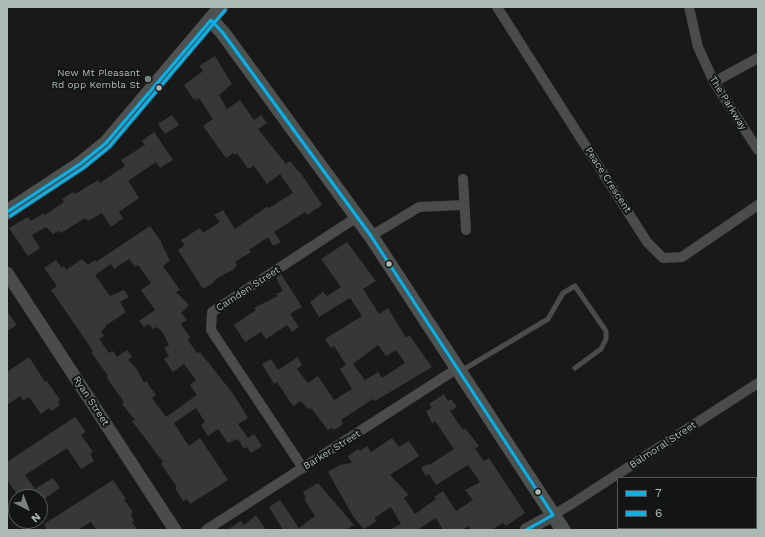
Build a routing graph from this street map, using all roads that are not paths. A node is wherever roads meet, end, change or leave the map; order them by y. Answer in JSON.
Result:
{"nodes":[{"id":1,"x":221,"y":7,"type":"edge"},
{"id":2,"x":497,"y":7,"type":"edge"},
{"id":3,"x":689,"y":7,"type":"edge"},
{"id":4,"x":211,"y":20,"type":"junction"},
{"id":5,"x":758,"y":58,"type":"edge"},
{"id":6,"x":714,"y":82,"type":"junction"},
{"id":7,"x":758,"y":150,"type":"edge"},
{"id":8,"x":463,"y":179,"type":"dead end"},
{"id":9,"x":464,"y":205,"type":"junction"},
{"id":10,"x":758,"y":205,"type":"edge"},
{"id":11,"x":7,"y":212,"type":"edge"},
{"id":12,"x":357,"y":216,"type":"junction"},
{"id":13,"x":466,"y":230,"type":"dead end"},
{"id":14,"x":371,"y":236,"type":"junction"},
{"id":15,"x":7,"y":273,"type":"edge"},
{"id":16,"x":575,"y":368,"type":"dead end"},
{"id":17,"x":459,"y":370,"type":"junction"},
{"id":18,"x":758,"y":383,"type":"edge"},
{"id":19,"x":303,"y":468,"type":"junction"},
{"id":20,"x":553,"y":515,"type":"junction"},
{"id":21,"x":175,"y":530,"type":"edge"},
{"id":22,"x":206,"y":530,"type":"edge"},
{"id":23,"x":526,"y":530,"type":"edge"},
{"id":24,"x":563,"y":530,"type":"edge"}],
"edges":[{"from":1,"to":4,"type":"main road"},
{"from":2,"to":10,"type":"street","name":"Peace Crescent"},
{"from":3,"to":6,"type":"street","name":"The Parkway"},
{"from":4,"to":11,"type":"main road"},
{"from":4,"to":12,"type":"main road"},
{"from":5,"to":6,"type":"street"},
{"from":6,"to":7,"type":"street","name":"The Parkway"},
{"from":8,"to":9,"type":"street"},
{"from":9,"to":13,"type":"street"},
{"from":9,"to":14,"type":"street"},
{"from":12,"to":14,"type":"main road"},
{"from":12,"to":19,"type":"street","name":"Camden Street"},
{"from":14,"to":17,"type":"main road"},
{"from":15,"to":21,"type":"street","name":"Ryan Street"},
{"from":16,"to":17,"type":"lane"},
{"from":17,"to":19,"type":"street","name":"Barker Street"},
{"from":17,"to":20,"type":"main road"},
{"from":18,"to":20,"type":"street","name":"Balmoral Street"},
{"from":19,"to":22,"type":"street","name":"Barker Street"},
{"from":20,"to":23,"type":"street","name":"Balmoral Street"},
{"from":20,"to":24,"type":"main road"}]}
